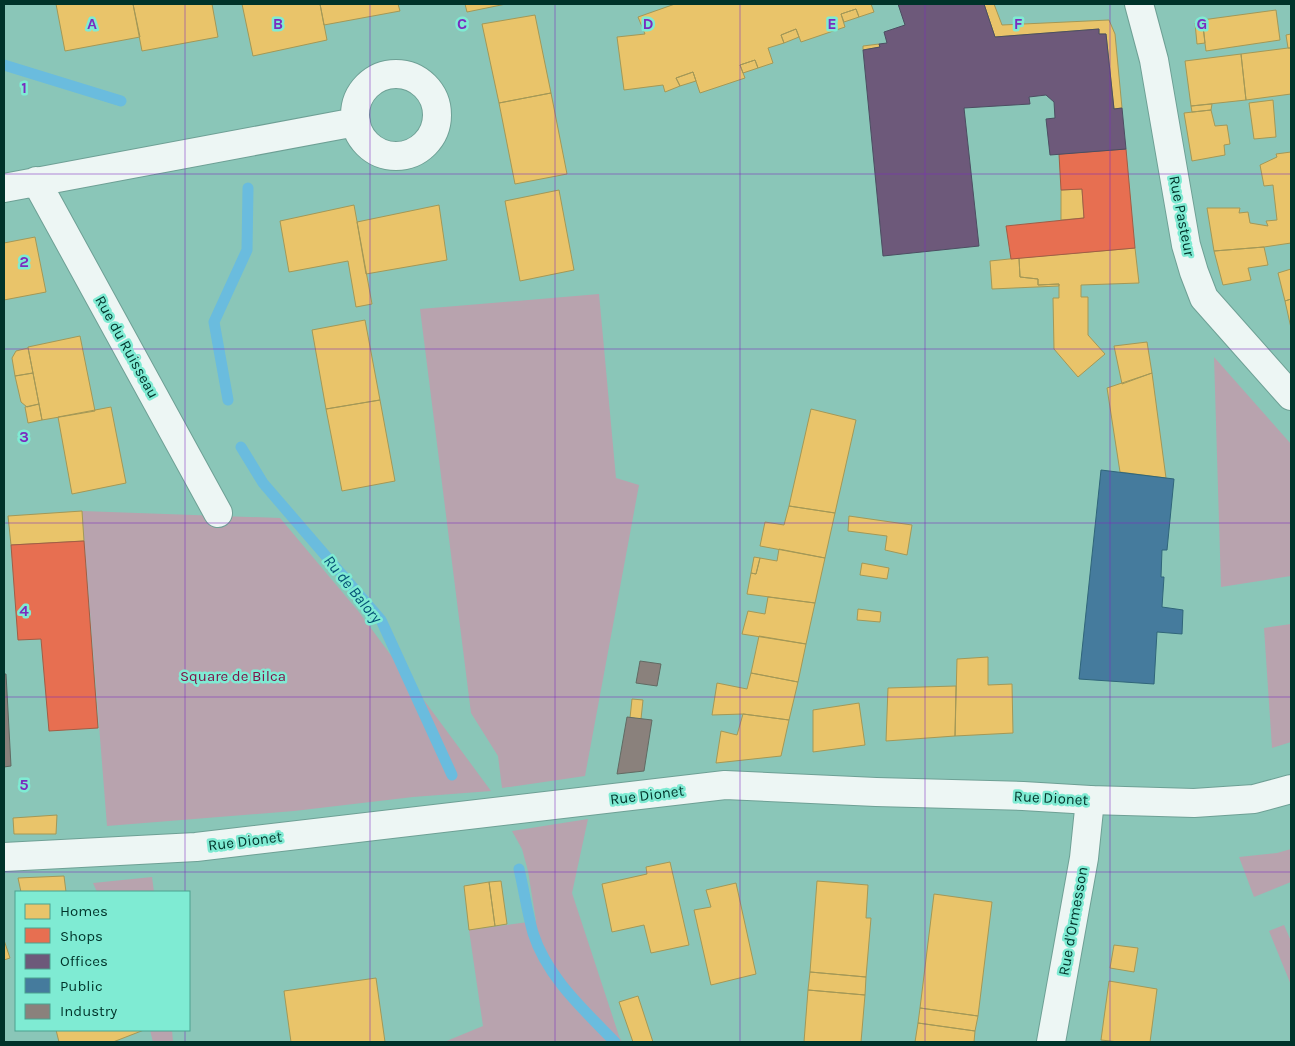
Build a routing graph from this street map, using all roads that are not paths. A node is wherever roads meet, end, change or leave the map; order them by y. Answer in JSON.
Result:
{"nodes":[{"id":1,"x":1139,"y":4,"type":"edge"},
{"id":2,"x":356,"y":122,"type":"dead end"},
{"id":3,"x":36,"y":181,"type":"junction"},
{"id":4,"x":4,"y":188,"type":"edge"},
{"id":5,"x":1291,"y":396,"type":"edge"},
{"id":6,"x":218,"y":513,"type":"dead end"},
{"id":7,"x":1291,"y":789,"type":"edge"},
{"id":8,"x":1090,"y":800,"type":"junction"},
{"id":9,"x":4,"y":857,"type":"edge"},
{"id":10,"x":1051,"y":1042,"type":"edge"}],
"edges":[{"from":1,"to":5,"type":"street","name":"Rue Pasteur"},
{"from":2,"to":3,"type":"street"},
{"from":3,"to":4,"type":"street"},
{"from":3,"to":6,"type":"street","name":"Rue du Ruisseau"},
{"from":7,"to":8,"type":"street","name":"Rue Dionet"},
{"from":8,"to":9,"type":"street","name":"Rue Dionet"},
{"from":8,"to":10,"type":"street","name":"Rue d'Ormesson"}]}
